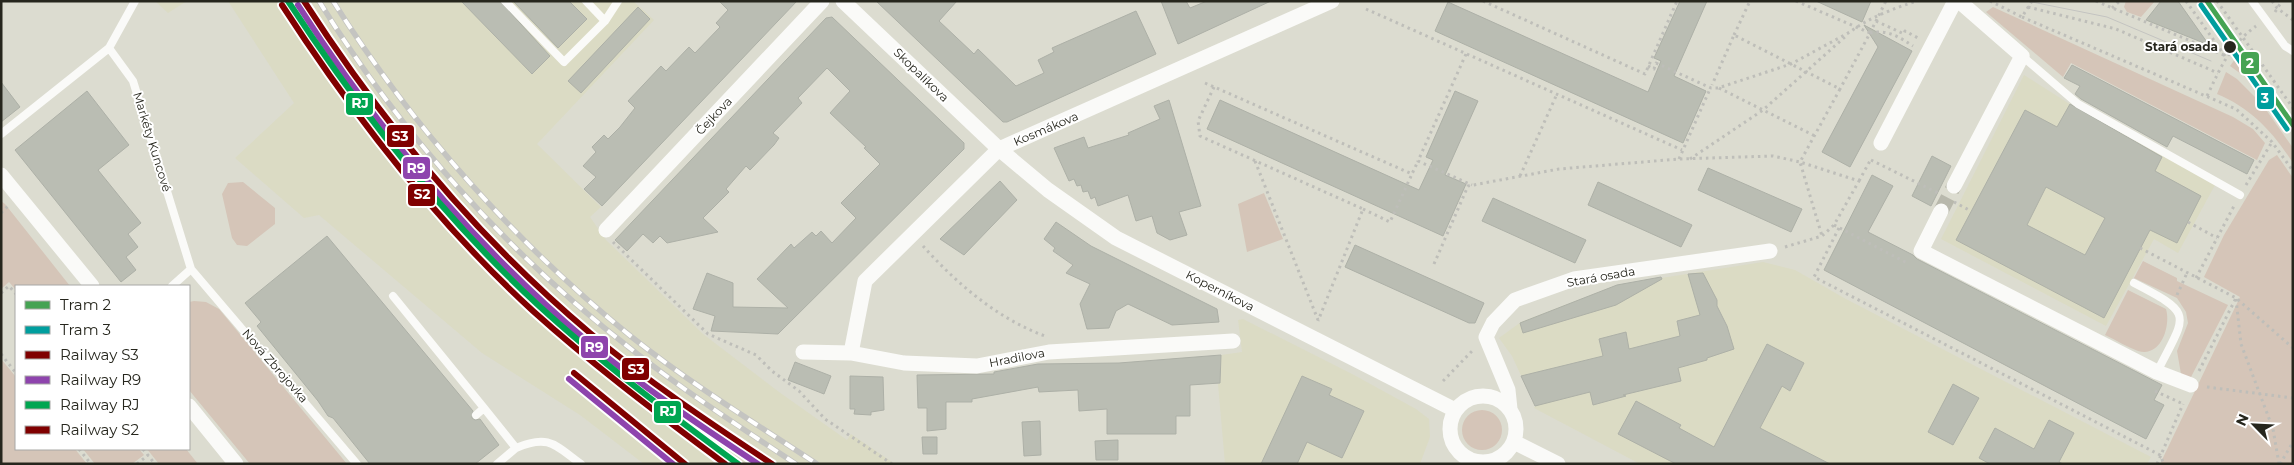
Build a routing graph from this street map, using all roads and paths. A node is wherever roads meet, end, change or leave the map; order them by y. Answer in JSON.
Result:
{"nodes":[{"id":1,"x":134,"y":1,"type":"edge"},
{"id":2,"x":505,"y":1,"type":"edge"},
{"id":3,"x":586,"y":1,"type":"edge"},
{"id":4,"x":618,"y":1,"type":"edge"},
{"id":5,"x":822,"y":1,"type":"edge"},
{"id":6,"x":843,"y":1,"type":"edge"},
{"id":7,"x":1332,"y":1,"type":"edge"},
{"id":8,"x":1483,"y":1,"type":"edge"},
{"id":9,"x":1677,"y":1,"type":"edge"},
{"id":10,"x":1750,"y":1,"type":"edge"},
{"id":11,"x":1796,"y":1,"type":"edge"},
{"id":12,"x":1886,"y":1,"type":"edge"},
{"id":13,"x":1917,"y":1,"type":"edge"},
{"id":14,"x":1957,"y":1,"type":"edge"},
{"id":15,"x":1990,"y":1,"type":"edge"},
{"id":16,"x":2032,"y":1,"type":"edge"},
{"id":17,"x":2096,"y":1,"type":"edge"},
{"id":18,"x":2120,"y":1,"type":"edge"},
{"id":19,"x":2186,"y":1,"type":"edge"},
{"id":20,"x":2217,"y":1,"type":"edge"},
{"id":21,"x":2252,"y":1,"type":"edge"},
{"id":22,"x":2272,"y":1,"type":"edge"},
{"id":23,"x":2282,"y":1,"type":"edge"},
{"id":24,"x":1314,"y":4,"type":"edge"},
{"id":25,"x":2028,"y":7,"type":"junction"},
{"id":26,"x":2111,"y":8,"type":"junction"},
{"id":27,"x":2277,"y":8,"type":"junction"},
{"id":28,"x":1366,"y":10,"type":"dead end"},
{"id":29,"x":2022,"y":17,"type":"junction"},
{"id":30,"x":1877,"y":19,"type":"junction"},
{"id":31,"x":2265,"y":19,"type":"junction"},
{"id":32,"x":2293,"y":20,"type":"edge"},
{"id":33,"x":605,"y":21,"type":"junction"},
{"id":34,"x":1856,"y":28,"type":"junction"},
{"id":35,"x":1850,"y":32,"type":"junction"},
{"id":36,"x":1870,"y":33,"type":"junction"},
{"id":37,"x":1734,"y":35,"type":"junction"},
{"id":38,"x":1914,"y":36,"type":"dead end"},
{"id":39,"x":2242,"y":37,"type":"junction"},
{"id":40,"x":109,"y":48,"type":"junction"},
{"id":41,"x":2293,"y":51,"type":"edge"},
{"id":42,"x":1466,"y":54,"type":"junction"},
{"id":43,"x":1926,"y":55,"type":"junction"},
{"id":44,"x":2022,"y":56,"type":"junction"},
{"id":45,"x":2226,"y":56,"type":"junction"},
{"id":46,"x":1791,"y":64,"type":"junction"},
{"id":47,"x":1648,"y":66,"type":"junction"},
{"id":48,"x":1806,"y":72,"type":"junction"},
{"id":49,"x":2218,"y":73,"type":"junction"},
{"id":50,"x":1205,"y":83,"type":"dead end"},
{"id":51,"x":1214,"y":87,"type":"junction"},
{"id":52,"x":1711,"y":87,"type":"junction"},
{"id":53,"x":1718,"y":88,"type":"junction"},
{"id":54,"x":1840,"y":89,"type":"junction"},
{"id":55,"x":1556,"y":94,"type":"junction"},
{"id":56,"x":2207,"y":96,"type":"junction"},
{"id":57,"x":2291,"y":104,"type":"edge"},
{"id":58,"x":2293,"y":108,"type":"edge"},
{"id":59,"x":1763,"y":110,"type":"junction"},
{"id":60,"x":1,"y":134,"type":"edge"},
{"id":61,"x":1815,"y":136,"type":"junction"},
{"id":62,"x":2272,"y":142,"type":"junction"},
{"id":63,"x":1881,"y":143,"type":"joint"},
{"id":64,"x":999,"y":149,"type":"junction"},
{"id":65,"x":1682,"y":150,"type":"junction"},
{"id":66,"x":1679,"y":159,"type":"junction"},
{"id":67,"x":1690,"y":159,"type":"junction"},
{"id":68,"x":1871,"y":160,"type":"junction"},
{"id":69,"x":1255,"y":161,"type":"junction"},
{"id":70,"x":1418,"y":161,"type":"junction"},
{"id":71,"x":1800,"y":162,"type":"junction"},
{"id":72,"x":2293,"y":171,"type":"edge"},
{"id":73,"x":2254,"y":173,"type":"dead end"},
{"id":74,"x":1412,"y":174,"type":"junction"},
{"id":75,"x":1,"y":175,"type":"edge"},
{"id":76,"x":1520,"y":176,"type":"junction"},
{"id":77,"x":1859,"y":181,"type":"junction"},
{"id":78,"x":1473,"y":185,"type":"junction"},
{"id":79,"x":1954,"y":186,"type":"tunnel mouth"},
{"id":80,"x":1938,"y":193,"type":"dead end"},
{"id":81,"x":2240,"y":195,"type":"joint"},
{"id":82,"x":1363,"y":209,"type":"junction"},
{"id":83,"x":1941,"y":211,"type":"tunnel mouth"},
{"id":84,"x":2188,"y":222,"type":"dead end"},
{"id":85,"x":1834,"y":225,"type":"junction"},
{"id":86,"x":1839,"y":228,"type":"junction"},
{"id":87,"x":606,"y":230,"type":"joint"},
{"id":88,"x":1847,"y":231,"type":"dead end"},
{"id":89,"x":913,"y":234,"type":"junction"},
{"id":90,"x":1822,"y":236,"type":"junction"},
{"id":91,"x":2218,"y":238,"type":"junction"},
{"id":92,"x":2140,"y":248,"type":"dead end"},
{"id":93,"x":1770,"y":251,"type":"joint"},
{"id":94,"x":1434,"y":264,"type":"dead end"},
{"id":95,"x":192,"y":269,"type":"junction"},
{"id":96,"x":2187,"y":273,"type":"junction"},
{"id":97,"x":2196,"y":278,"type":"junction"},
{"id":98,"x":2134,"y":284,"type":"dead end"},
{"id":99,"x":91,"y":285,"type":"edge"},
{"id":100,"x":173,"y":285,"type":"edge"},
{"id":101,"x":1,"y":292,"type":"edge"},
{"id":102,"x":15,"y":293,"type":"edge"},
{"id":103,"x":394,"y":296,"type":"dead end"},
{"id":104,"x":2236,"y":298,"type":"junction"},
{"id":105,"x":2172,"y":304,"type":"junction"},
{"id":106,"x":1049,"y":337,"type":"dead end"},
{"id":107,"x":1233,"y":342,"type":"dead end"},
{"id":108,"x":1476,"y":347,"type":"dead end"},
{"id":109,"x":2293,"y":348,"type":"edge"},
{"id":110,"x":803,"y":352,"type":"dead end"},
{"id":111,"x":851,"y":353,"type":"junction"},
{"id":112,"x":1,"y":354,"type":"edge"},
{"id":113,"x":1499,"y":368,"type":"junction"},
{"id":114,"x":15,"y":372,"type":"edge"},
{"id":115,"x":2157,"y":372,"type":"junction"},
{"id":116,"x":1443,"y":381,"type":"dead end"},
{"id":117,"x":2191,"y":385,"type":"junction"},
{"id":118,"x":2158,"y":392,"type":"dead end"},
{"id":119,"x":2260,"y":394,"type":"junction"},
{"id":120,"x":1480,"y":395,"type":"junction"},
{"id":121,"x":2293,"y":398,"type":"edge"},
{"id":122,"x":190,"y":407,"type":"edge"},
{"id":123,"x":484,"y":408,"type":"junction"},
{"id":124,"x":1510,"y":409,"type":"junction"},
{"id":125,"x":1456,"y":410,"type":"junction"},
{"id":126,"x":476,"y":415,"type":"dead end"},
{"id":127,"x":1514,"y":442,"type":"junction"},
{"id":128,"x":2293,"y":442,"type":"edge"},
{"id":129,"x":516,"y":448,"type":"junction"},
{"id":130,"x":80,"y":450,"type":"edge"},
{"id":131,"x":144,"y":450,"type":"edge"},
{"id":132,"x":148,"y":455,"type":"junction"},
{"id":133,"x":2160,"y":455,"type":"junction"},
{"id":134,"x":1462,"y":460,"type":"edge"},
{"id":135,"x":91,"y":464,"type":"edge"},
{"id":136,"x":137,"y":464,"type":"edge"},
{"id":137,"x":155,"y":464,"type":"edge"},
{"id":138,"x":236,"y":464,"type":"edge"},
{"id":139,"x":357,"y":464,"type":"edge"},
{"id":140,"x":498,"y":464,"type":"edge"},
{"id":141,"x":582,"y":464,"type":"edge"},
{"id":142,"x":892,"y":464,"type":"edge"},
{"id":143,"x":1558,"y":464,"type":"edge"},
{"id":144,"x":2157,"y":464,"type":"edge"},
{"id":145,"x":2164,"y":464,"type":"edge"},
{"id":146,"x":2280,"y":464,"type":"edge"}],
"edges":[{"from":1,"to":40,"type":"lane"},
{"from":2,"to":33,"type":"lane"},
{"from":3,"to":33,"type":"lane"},
{"from":4,"to":33,"type":"lane"},
{"from":5,"to":87,"type":"street","name":"Čejkova"},
{"from":6,"to":64,"type":"street","name":"Skopalíkova"},
{"from":7,"to":24,"type":"street","name":"Kosmákova"},
{"from":8,"to":47,"type":"path"},
{"from":9,"to":47,"type":"path"},
{"from":10,"to":37,"type":"path"},
{"from":11,"to":34,"type":"path"},
{"from":12,"to":30,"type":"path"},
{"from":13,"to":30,"type":"path"},
{"from":14,"to":43,"type":"street"},
{"from":14,"to":44,"type":"street"},
{"from":15,"to":29,"type":"path"},
{"from":16,"to":25,"type":"path"},
{"from":17,"to":26,"type":"path"},
{"from":18,"to":26,"type":"path"},
{"from":19,"to":45,"type":"path"},
{"from":20,"to":39,"type":"path"},
{"from":21,"to":31,"type":"lane"},
{"from":22,"to":27,"type":"path"},
{"from":23,"to":27,"type":"path"},
{"from":24,"to":64,"type":"street","name":"Kosmákova"},
{"from":25,"to":29,"type":"path"},
{"from":25,"to":49,"type":"path"},
{"from":26,"to":45,"type":"path"},
{"from":27,"to":31,"type":"path"},
{"from":27,"to":32,"type":"path"},
{"from":28,"to":42,"type":"path"},
{"from":29,"to":56,"type":"path"},
{"from":30,"to":34,"type":"path"},
{"from":30,"to":36,"type":"path"},
{"from":30,"to":38,"type":"path"},
{"from":31,"to":39,"type":"path"},
{"from":31,"to":41,"type":"lane"},
{"from":34,"to":35,"type":"path"},
{"from":34,"to":36,"type":"path"},
{"from":35,"to":46,"type":"path"},
{"from":35,"to":48,"type":"path"},
{"from":36,"to":43,"type":"path"},
{"from":36,"to":54,"type":"path"},
{"from":37,"to":46,"type":"path"},
{"from":37,"to":52,"type":"path"},
{"from":39,"to":45,"type":"path"},
{"from":39,"to":57,"type":"path"},
{"from":40,"to":60,"type":"lane"},
{"from":40,"to":95,"type":"lane","name":"Markéty Kuncové"},
{"from":42,"to":55,"type":"path"},
{"from":42,"to":70,"type":"path"},
{"from":43,"to":63,"type":"street"},
{"from":44,"to":79,"type":"street"},
{"from":44,"to":81,"type":"lane"},
{"from":45,"to":49,"type":"path"},
{"from":46,"to":48,"type":"path"},
{"from":46,"to":53,"type":"path"},
{"from":47,"to":52,"type":"path"},
{"from":48,"to":54,"type":"path"},
{"from":48,"to":59,"type":"path"},
{"from":49,"to":56,"type":"path"},
{"from":50,"to":51,"type":"path"},
{"from":51,"to":69,"type":"path"},
{"from":51,"to":74,"type":"path"},
{"from":52,"to":53,"type":"path"},
{"from":52,"to":65,"type":"path"},
{"from":53,"to":59,"type":"path"},
{"from":54,"to":61,"type":"path"},
{"from":55,"to":65,"type":"path"},
{"from":55,"to":76,"type":"path"},
{"from":56,"to":62,"type":"path"},
{"from":57,"to":58,"type":"path"},
{"from":59,"to":61,"type":"path"},
{"from":59,"to":67,"type":"path"},
{"from":61,"to":71,"type":"path"},
{"from":62,"to":72,"type":"path"},
{"from":62,"to":73,"type":"path"},
{"from":63,"to":68,"type":"path"},
{"from":64,"to":89,"type":"street","name":"Kosmákova"},
{"from":64,"to":125,"type":"street","name":"Koperníkova"},
{"from":65,"to":66,"type":"path"},
{"from":66,"to":67,"type":"path"},
{"from":66,"to":76,"type":"path"},
{"from":67,"to":71,"type":"path"},
{"from":68,"to":77,"type":"path"},
{"from":68,"to":80,"type":"path"},
{"from":69,"to":82,"type":"path"},
{"from":69,"to":82,"type":"path"},
{"from":70,"to":74,"type":"path"},
{"from":70,"to":78,"type":"path"},
{"from":71,"to":77,"type":"path"},
{"from":71,"to":90,"type":"path"},
{"from":74,"to":82,"type":"path"},
{"from":75,"to":99,"type":"street"},
{"from":76,"to":78,"type":"path"},
{"from":77,"to":85,"type":"path"},
{"from":78,"to":94,"type":"path"},
{"from":81,"to":91,"type":"path"},
{"from":83,"to":115,"type":"street"},
{"from":84,"to":91,"type":"path"},
{"from":85,"to":86,"type":"path"},
{"from":85,"to":90,"type":"path"},
{"from":86,"to":88,"type":"path"},
{"from":86,"to":133,"type":"path"},
{"from":87,"to":142,"type":"path"},
{"from":89,"to":106,"type":"path"},
{"from":89,"to":111,"type":"street","name":"Kosmákova"},
{"from":90,"to":93,"type":"path"},
{"from":91,"to":97,"type":"path"},
{"from":92,"to":96,"type":"path"},
{"from":93,"to":113,"type":"street","name":"Stará osada"},
{"from":95,"to":100,"type":"lane"},
{"from":95,"to":139,"type":"lane","name":"Nová Zbrojovka"},
{"from":96,"to":97,"type":"path"},
{"from":96,"to":105,"type":"path"},
{"from":97,"to":104,"type":"path"},
{"from":98,"to":105,"type":"lane"},
{"from":101,"to":102,"type":"path"},
{"from":103,"to":123,"type":"lane"},
{"from":104,"to":109,"type":"path"},
{"from":104,"to":117,"type":"path"},
{"from":104,"to":119,"type":"path"},
{"from":105,"to":115,"type":"lane"},
{"from":107,"to":111,"type":"street","name":"Hradilova"},
{"from":108,"to":116,"type":"path"},
{"from":110,"to":111,"type":"street","name":"Hradilova"},
{"from":112,"to":114,"type":"path"},
{"from":113,"to":120,"type":"street"},
{"from":113,"to":124,"type":"street","name":"Stará osada"},
{"from":115,"to":117,"type":"street"},
{"from":117,"to":119,"type":"path"},
{"from":118,"to":133,"type":"path"},
{"from":119,"to":121,"type":"path"},
{"from":119,"to":146,"type":"path"},
{"from":120,"to":124,"type":"street"},
{"from":120,"to":125,"type":"street"},
{"from":122,"to":138,"type":"street"},
{"from":123,"to":126,"type":"lane"},
{"from":123,"to":129,"type":"lane"},
{"from":124,"to":127,"type":"street"},
{"from":125,"to":134,"type":"street"},
{"from":127,"to":134,"type":"street"},
{"from":127,"to":143,"type":"street"},
{"from":128,"to":146,"type":"path"},
{"from":129,"to":140,"type":"lane"},
{"from":129,"to":141,"type":"lane"},
{"from":130,"to":135,"type":"path"},
{"from":131,"to":132,"type":"path"},
{"from":132,"to":136,"type":"path"},
{"from":132,"to":137,"type":"path"},
{"from":133,"to":144,"type":"path"},
{"from":133,"to":145,"type":"path"}]}
